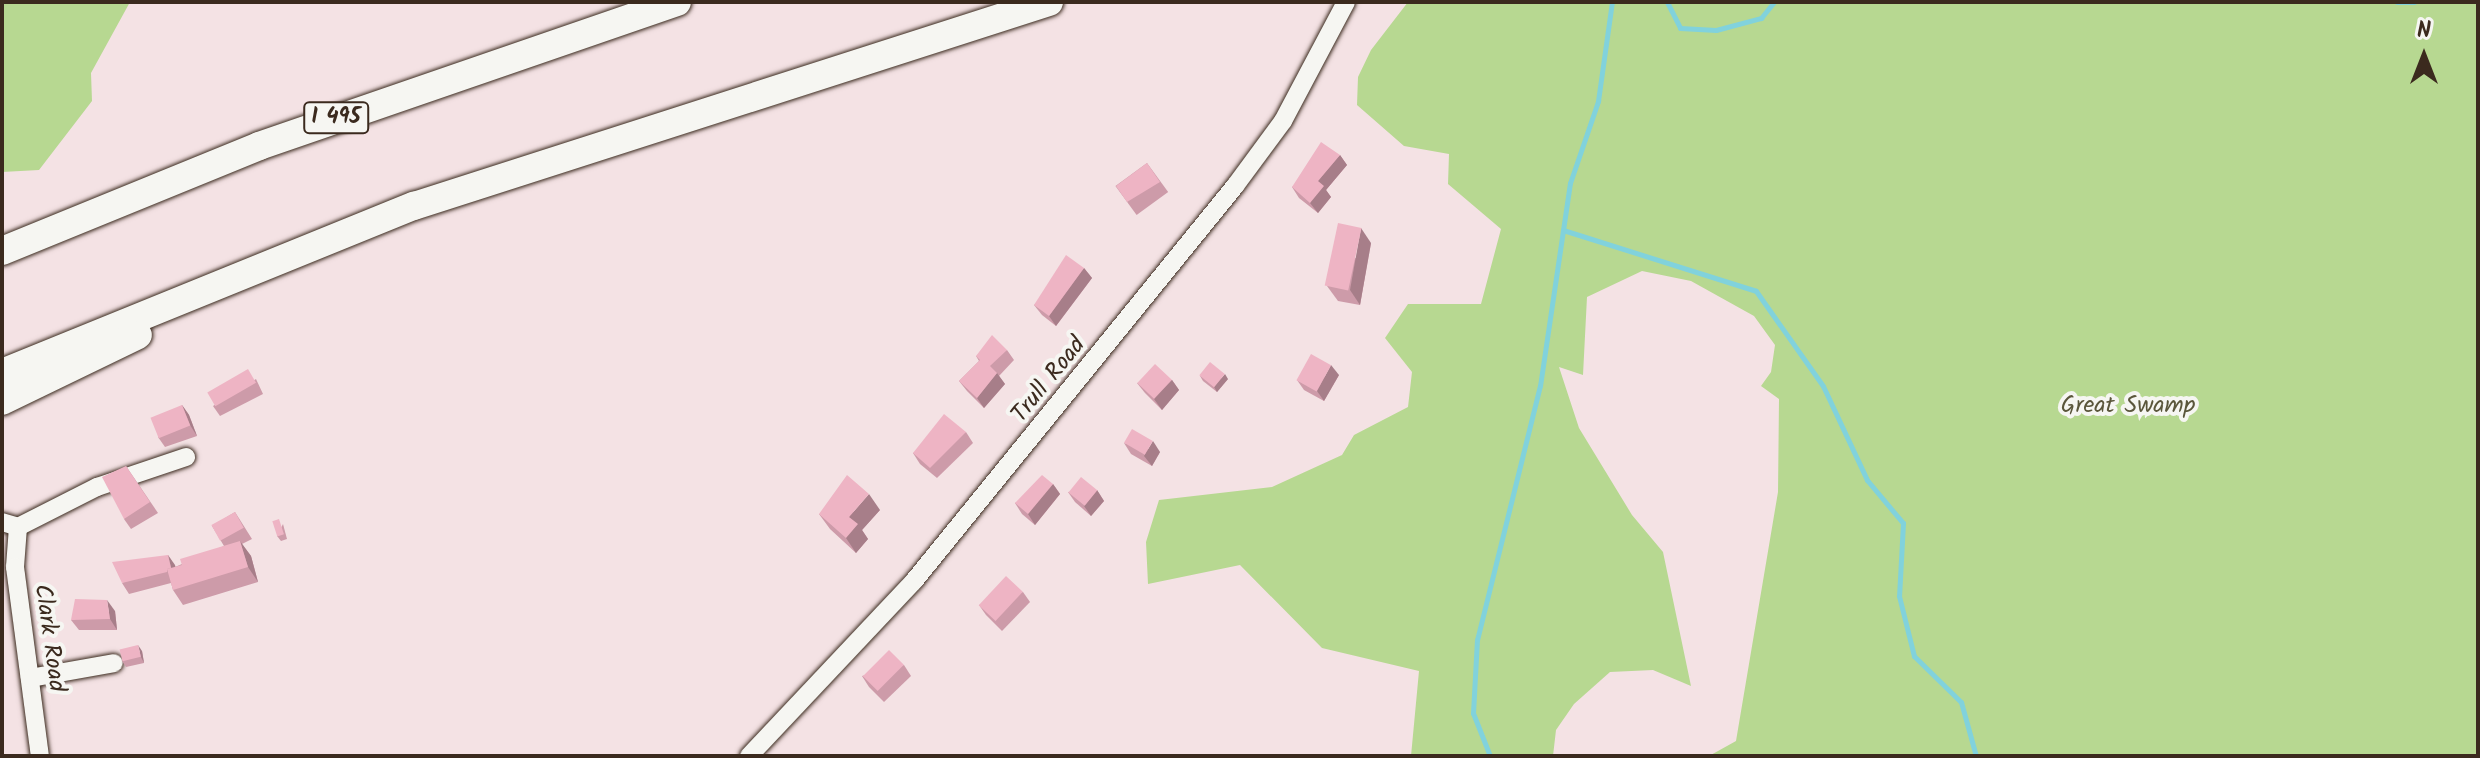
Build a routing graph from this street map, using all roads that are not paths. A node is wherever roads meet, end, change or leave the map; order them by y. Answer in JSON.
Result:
{"nodes":[{"id":1,"x":677,"y":2,"type":"edge"},
{"id":2,"x":1049,"y":2,"type":"edge"},
{"id":3,"x":1346,"y":2,"type":"edge"},
{"id":4,"x":414,"y":206,"type":"junction"},
{"id":5,"x":2,"y":251,"type":"edge"},
{"id":6,"x":2,"y":373,"type":"edge"},
{"id":7,"x":2,"y":401,"type":"edge"},
{"id":8,"x":186,"y":457,"type":"dead end"},
{"id":9,"x":10,"y":524,"type":"edge"},
{"id":10,"x":114,"y":663,"type":"dead end"},
{"id":11,"x":30,"y":678,"type":"junction"},
{"id":12,"x":40,"y":756,"type":"edge"},
{"id":13,"x":749,"y":756,"type":"edge"}],
"edges":[{"from":1,"to":5,"type":"highway","number":"I 495"},
{"from":2,"to":4,"type":"highway"},
{"from":3,"to":13,"type":"street","name":"Trull Road"},
{"from":4,"to":6,"type":"highway"},
{"from":4,"to":7,"type":"highway"},
{"from":8,"to":9,"type":"street"},
{"from":9,"to":11,"type":"street","name":"Clark Road"},
{"from":10,"to":11,"type":"street"},
{"from":11,"to":12,"type":"street","name":"Clark Road"}]}
